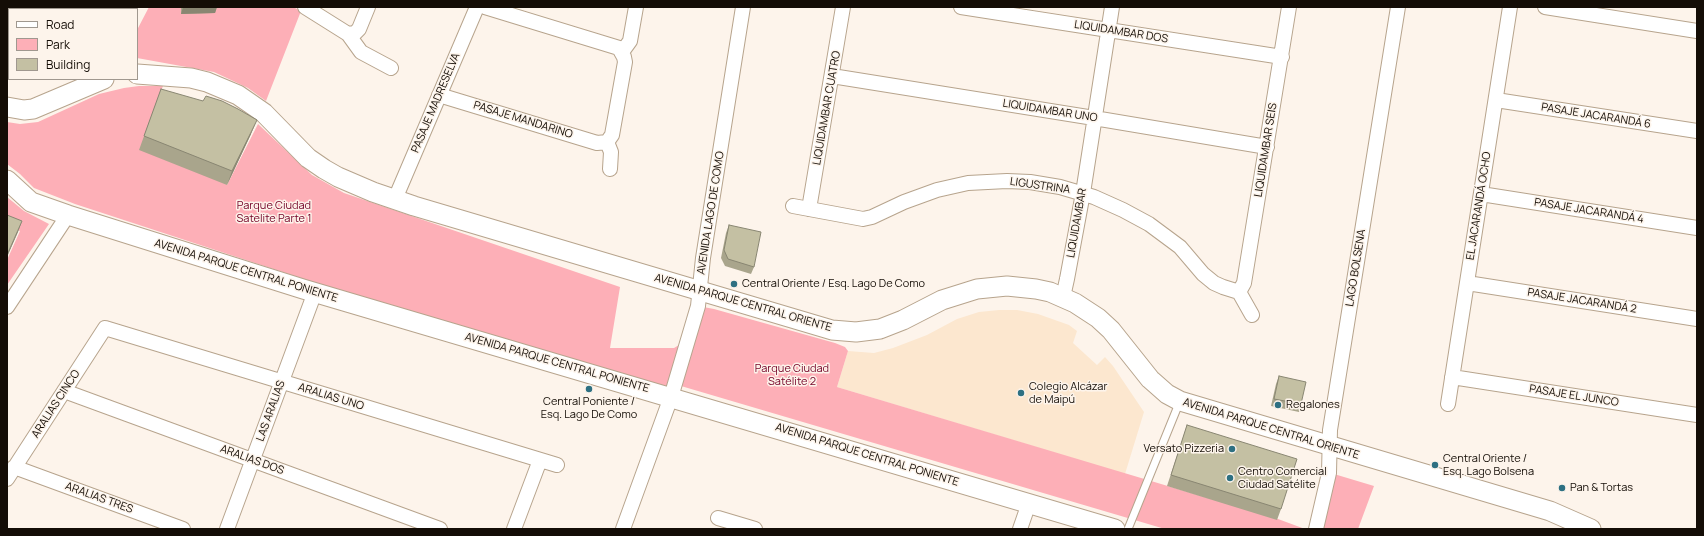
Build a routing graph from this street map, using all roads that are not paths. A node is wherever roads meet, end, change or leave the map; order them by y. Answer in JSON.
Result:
{"nodes":[{"id":1,"x":305,"y":7,"type":"edge"},
{"id":2,"x":368,"y":7,"type":"edge"},
{"id":3,"x":477,"y":7,"type":"edge"},
{"id":4,"x":485,"y":7,"type":"edge"},
{"id":5,"x":636,"y":7,"type":"edge"},
{"id":6,"x":743,"y":7,"type":"edge"},
{"id":7,"x":843,"y":7,"type":"edge"},
{"id":8,"x":961,"y":7,"type":"edge"},
{"id":9,"x":1112,"y":7,"type":"edge"},
{"id":10,"x":1289,"y":7,"type":"edge"},
{"id":11,"x":1398,"y":7,"type":"edge"},
{"id":12,"x":1510,"y":7,"type":"edge"},
{"id":13,"x":1545,"y":7,"type":"edge"},
{"id":14,"x":1603,"y":12,"type":"edge"},
{"id":15,"x":1697,"y":29,"type":"edge"},
{"id":16,"x":1108,"y":31,"type":"junction"},
{"id":17,"x":348,"y":34,"type":"junction"},
{"id":18,"x":622,"y":52,"type":"junction"},
{"id":19,"x":1282,"y":57,"type":"junction"},
{"id":20,"x":391,"y":68,"type":"dead end"},
{"id":21,"x":138,"y":74,"type":"edge"},
{"id":22,"x":832,"y":76,"type":"junction"},
{"id":23,"x":100,"y":80,"type":"edge"},
{"id":24,"x":439,"y":95,"type":"junction"},
{"id":25,"x":1496,"y":100,"type":"junction"},
{"id":26,"x":7,"y":107,"type":"edge"},
{"id":27,"x":1094,"y":118,"type":"junction"},
{"id":28,"x":1697,"y":131,"type":"edge"},
{"id":29,"x":607,"y":142,"type":"junction"},
{"id":30,"x":1267,"y":147,"type":"junction"},
{"id":31,"x":610,"y":169,"type":"dead end"},
{"id":32,"x":7,"y":180,"type":"edge"},
{"id":33,"x":1083,"y":193,"type":"junction"},
{"id":34,"x":1481,"y":194,"type":"junction"},
{"id":35,"x":394,"y":199,"type":"junction"},
{"id":36,"x":793,"y":206,"type":"dead end"},
{"id":37,"x":809,"y":210,"type":"junction"},
{"id":38,"x":68,"y":215,"type":"junction"},
{"id":39,"x":1697,"y":228,"type":"edge"},
{"id":40,"x":1467,"y":283,"type":"junction"},
{"id":41,"x":699,"y":290,"type":"junction"},
{"id":42,"x":315,"y":292,"type":"junction"},
{"id":43,"x":1239,"y":292,"type":"junction"},
{"id":44,"x":1063,"y":297,"type":"junction"},
{"id":45,"x":7,"y":307,"type":"edge"},
{"id":46,"x":1252,"y":315,"type":"dead end"},
{"id":47,"x":1697,"y":319,"type":"edge"},
{"id":48,"x":105,"y":328,"type":"joint"},
{"id":49,"x":1452,"y":377,"type":"junction"},
{"id":50,"x":282,"y":382,"type":"junction"},
{"id":51,"x":64,"y":391,"type":"junction"},
{"id":52,"x":671,"y":397,"type":"junction"},
{"id":53,"x":1180,"y":401,"type":"junction"},
{"id":54,"x":1448,"y":404,"type":"dead end"},
{"id":55,"x":1697,"y":415,"type":"edge"},
{"id":56,"x":1330,"y":446,"type":"junction"},
{"id":57,"x":540,"y":460,"type":"junction"},
{"id":58,"x":252,"y":461,"type":"junction"},
{"id":59,"x":557,"y":465,"type":"dead end"},
{"id":60,"x":11,"y":473,"type":"edge"},
{"id":61,"x":1029,"y":504,"type":"junction"},
{"id":62,"x":718,"y":518,"type":"dead end"},
{"id":63,"x":732,"y":526,"type":"edge"},
{"id":64,"x":183,"y":529,"type":"edge"},
{"id":65,"x":227,"y":529,"type":"edge"},
{"id":66,"x":440,"y":529,"type":"edge"},
{"id":67,"x":514,"y":529,"type":"edge"},
{"id":68,"x":623,"y":529,"type":"edge"},
{"id":69,"x":754,"y":529,"type":"edge"},
{"id":70,"x":1020,"y":529,"type":"edge"},
{"id":71,"x":1115,"y":529,"type":"edge"},
{"id":72,"x":1128,"y":529,"type":"edge"},
{"id":73,"x":1316,"y":529,"type":"edge"},
{"id":74,"x":1591,"y":529,"type":"edge"}],
"edges":[{"from":1,"to":17,"type":"street"},
{"from":2,"to":17,"type":"street"},
{"from":3,"to":24,"type":"street","name":"PASAJE MADRESELVA"},
{"from":4,"to":18,"type":"street"},
{"from":5,"to":18,"type":"street"},
{"from":6,"to":41,"type":"street","name":"AVENIDA LAGO DE COMO"},
{"from":7,"to":22,"type":"street","name":"LIQUIDAMBAR CUATRO"},
{"from":8,"to":16,"type":"street","name":"LIQUIDAMBAR DOS"},
{"from":9,"to":16,"type":"street","name":"LIQUIDAMBAR"},
{"from":10,"to":19,"type":"street","name":"LIQUIDAMBAR SEIS"},
{"from":11,"to":56,"type":"street","name":"LAGO BOLSENA"},
{"from":12,"to":25,"type":"street","name":"EL JACARANDÁ OCHO"},
{"from":13,"to":14,"type":"street"},
{"from":14,"to":15,"type":"street"},
{"from":16,"to":19,"type":"street","name":"LIQUIDAMBAR DOS"},
{"from":16,"to":27,"type":"street","name":"LIQUIDAMBAR"},
{"from":17,"to":20,"type":"street"},
{"from":18,"to":29,"type":"street"},
{"from":19,"to":30,"type":"street","name":"LIQUIDAMBAR SEIS"},
{"from":21,"to":35,"type":"street","name":"AVENIDA PARQUE CENTRAL ORIENTE"},
{"from":22,"to":27,"type":"street","name":"LIQUIDAMBAR UNO"},
{"from":22,"to":37,"type":"street","name":"LIQUIDAMBAR CUATRO"},
{"from":23,"to":26,"type":"street"},
{"from":24,"to":29,"type":"street","name":"PASAJE MANDARINO"},
{"from":24,"to":35,"type":"street","name":"PASAJE MADRESELVA"},
{"from":25,"to":28,"type":"street","name":"PASAJE JACARANDÁ 6"},
{"from":25,"to":34,"type":"street","name":"EL JACARANDÁ OCHO"},
{"from":27,"to":30,"type":"street","name":"LIQUIDAMBAR UNO"},
{"from":27,"to":33,"type":"street","name":"LIQUIDAMBAR"},
{"from":29,"to":31,"type":"street"},
{"from":30,"to":43,"type":"street","name":"LIQUIDAMBAR SEIS"},
{"from":32,"to":38,"type":"street","name":"AVENIDA PARQUE CENTRAL PONIENTE"},
{"from":33,"to":37,"type":"street","name":"LIGUSTRINA"},
{"from":33,"to":43,"type":"street","name":"LIGUSTRINA"},
{"from":33,"to":44,"type":"street","name":"LIQUIDAMBAR"},
{"from":34,"to":39,"type":"street","name":"PASAJE JACARANDÁ 4"},
{"from":34,"to":40,"type":"street","name":"EL JACARANDÁ OCHO"},
{"from":35,"to":41,"type":"street","name":"AVENIDA PARQUE CENTRAL ORIENTE"},
{"from":36,"to":37,"type":"street","name":"LIGUSTRINA"},
{"from":38,"to":42,"type":"street","name":"AVENIDA PARQUE CENTRAL PONIENTE"},
{"from":38,"to":45,"type":"street"},
{"from":40,"to":47,"type":"street","name":"PASAJE JACARANDÁ 2"},
{"from":40,"to":49,"type":"street","name":"EL JACARANDÁ OCHO"},
{"from":41,"to":44,"type":"street","name":"AVENIDA PARQUE CENTRAL ORIENTE"},
{"from":41,"to":52,"type":"street","name":"AVENIDA LAGO DE COMO"},
{"from":42,"to":50,"type":"street","name":"LAS ARALIAS"},
{"from":42,"to":52,"type":"street","name":"AVENIDA PARQUE CENTRAL PONIENTE"},
{"from":43,"to":46,"type":"street"},
{"from":44,"to":53,"type":"street","name":"AVENIDA PARQUE CENTRAL ORIENTE"},
{"from":48,"to":50,"type":"street","name":"ARALIAS UNO"},
{"from":48,"to":51,"type":"street","name":"ARALIAS CINCO"},
{"from":49,"to":54,"type":"street","name":"EL JACARANDÁ OCHO"},
{"from":49,"to":55,"type":"street","name":"PASAJE EL JUNCO"},
{"from":50,"to":57,"type":"street","name":"ARALIAS UNO"},
{"from":50,"to":58,"type":"street","name":"LAS ARALIAS"},
{"from":51,"to":58,"type":"street","name":"ARALIAS DOS"},
{"from":51,"to":60,"type":"street","name":"ARALIAS CINCO"},
{"from":52,"to":61,"type":"street","name":"AVENIDA PARQUE CENTRAL PONIENTE"},
{"from":52,"to":68,"type":"street","name":"AVENIDA LAGO DE COMO"},
{"from":53,"to":56,"type":"street","name":"AVENIDA PARQUE CENTRAL ORIENTE"},
{"from":53,"to":72,"type":"lane"},
{"from":56,"to":73,"type":"street","name":"LAGO BOLSENA"},
{"from":56,"to":74,"type":"street","name":"AVENIDA PARQUE CENTRAL ORIENTE"},
{"from":57,"to":59,"type":"street","name":"ARALIAS UNO"},
{"from":57,"to":67,"type":"street"},
{"from":58,"to":65,"type":"street","name":"LAS ARALIAS"},
{"from":58,"to":66,"type":"street","name":"ARALIAS DOS"},
{"from":60,"to":64,"type":"street","name":"ARALIAS TRES"},
{"from":61,"to":70,"type":"street"},
{"from":61,"to":71,"type":"street","name":"AVENIDA PARQUE CENTRAL PONIENTE"},
{"from":62,"to":63,"type":"street"},
{"from":63,"to":69,"type":"street"}]}
